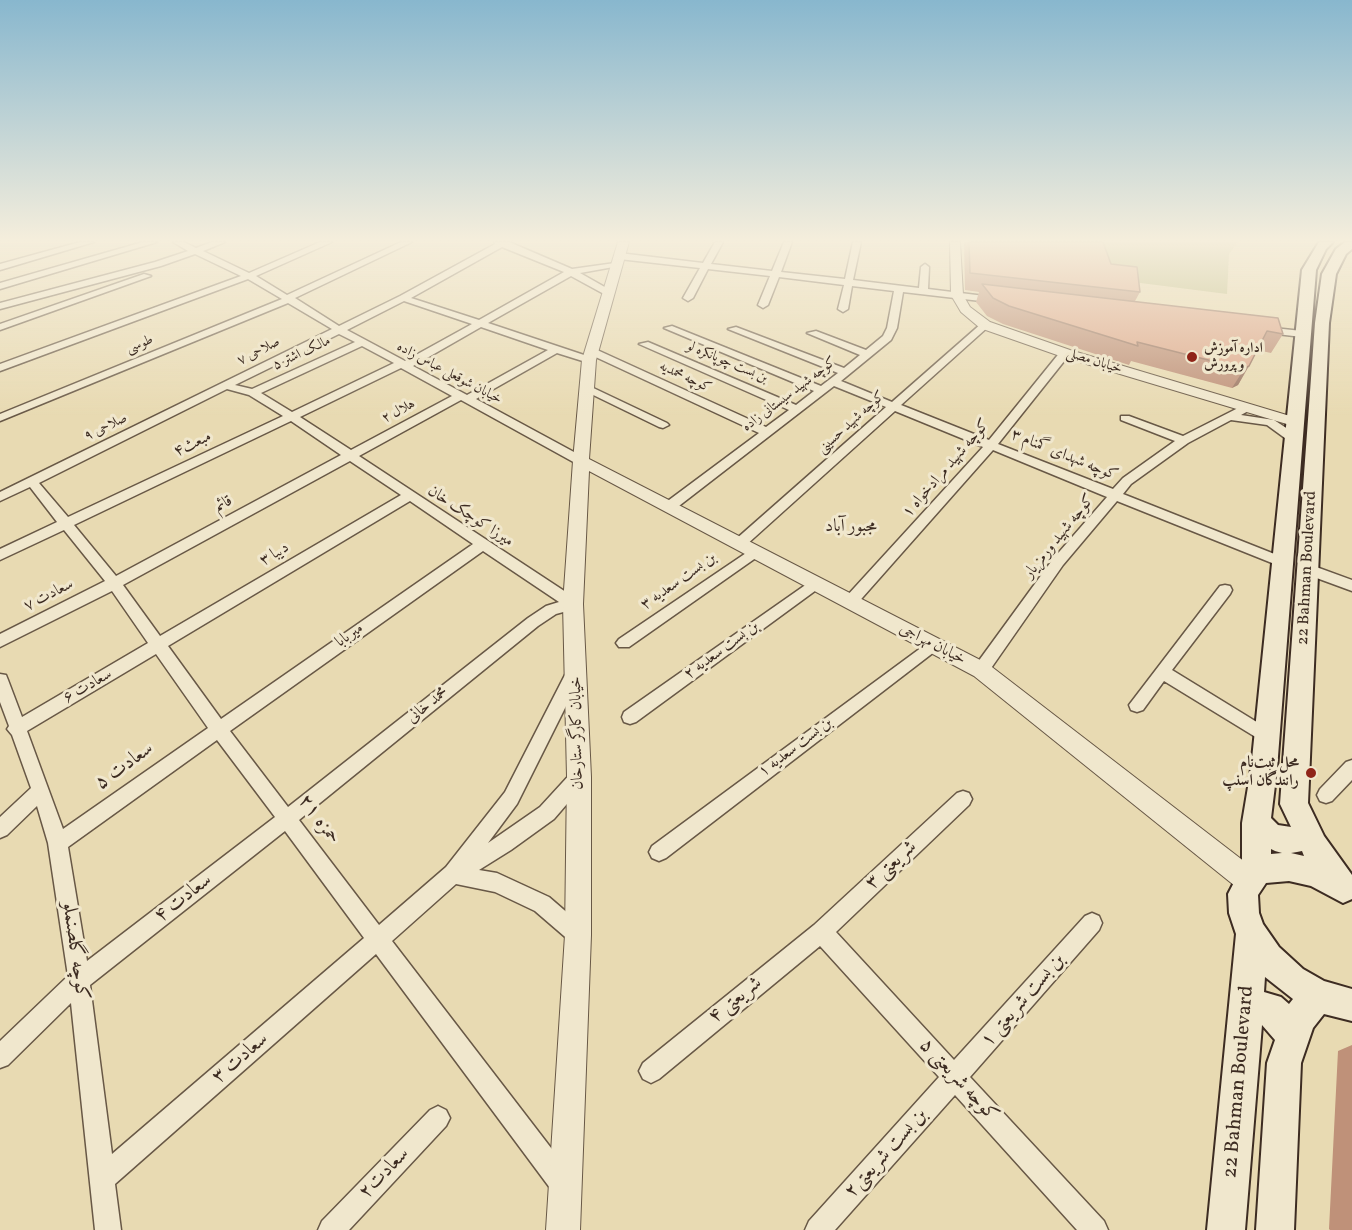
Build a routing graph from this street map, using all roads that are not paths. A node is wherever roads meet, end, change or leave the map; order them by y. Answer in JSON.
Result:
{"nodes":[{"id":1,"x":25,"y":299,"type":"edge"},
{"id":2,"x":80,"y":299,"type":"edge"},
{"id":3,"x":185,"y":299,"type":"edge"},
{"id":4,"x":288,"y":299,"type":"edge"},
{"id":5,"x":289,"y":299,"type":"edge"},
{"id":6,"x":400,"y":299,"type":"edge"},
{"id":7,"x":408,"y":299,"type":"edge"},
{"id":8,"x":523,"y":299,"type":"edge"},
{"id":9,"x":605,"y":299,"type":"edge"},
{"id":10,"x":765,"y":299,"type":"edge"},
{"id":11,"x":845,"y":299,"type":"edge"},
{"id":12,"x":897,"y":299,"type":"edge"},
{"id":13,"x":960,"y":299,"type":"edge"},
{"id":14,"x":991,"y":299,"type":"edge"},
{"id":15,"x":1306,"y":299,"type":"edge"},
{"id":16,"x":1325,"y":299,"type":"edge"},
{"id":17,"x":1004,"y":301,"type":"edge"},
{"id":18,"x":763,"y":304,"type":"dead end"},
{"id":19,"x":0,"y":306,"type":"edge"},
{"id":20,"x":843,"y":309,"type":"dead end"},
{"id":21,"x":483,"y":322,"type":"junction"},
{"id":22,"x":985,"y":325,"type":"junction"},
{"id":23,"x":0,"y":327,"type":"edge"},
{"id":24,"x":669,"y":328,"type":"dead end"},
{"id":25,"x":338,"y":329,"type":"junction"},
{"id":26,"x":733,"y":329,"type":"dead end"},
{"id":27,"x":1255,"y":329,"type":"edge"},
{"id":28,"x":812,"y":333,"type":"dead end"},
{"id":29,"x":1302,"y":334,"type":"junction"},
{"id":30,"x":363,"y":342,"type":"junction"},
{"id":31,"x":644,"y":344,"type":"dead end"},
{"id":32,"x":556,"y":349,"type":"junction"},
{"id":33,"x":1065,"y":353,"type":"junction"},
{"id":34,"x":868,"y":354,"type":"junction"},
{"id":35,"x":590,"y":355,"type":"junction"},
{"id":36,"x":403,"y":365,"type":"junction"},
{"id":37,"x":0,"y":368,"type":"edge"},
{"id":38,"x":845,"y":372,"type":"junction"},
{"id":39,"x":226,"y":386,"type":"junction"},
{"id":40,"x":828,"y":386,"type":"junction"},
{"id":41,"x":587,"y":388,"type":"junction"},
{"id":42,"x":253,"y":393,"type":"junction"},
{"id":43,"x":465,"y":397,"type":"junction"},
{"id":44,"x":893,"y":406,"type":"junction"},
{"id":45,"x":1246,"y":408,"type":"junction"},
{"id":46,"x":797,"y":409,"type":"junction"},
{"id":47,"x":291,"y":416,"type":"junction"},
{"id":48,"x":0,"y":417,"type":"edge"},
{"id":49,"x":1228,"y":417,"type":"junction"},
{"id":50,"x":1125,"y":418,"type":"dead end"},
{"id":51,"x":663,"y":425,"type":"dead end"},
{"id":52,"x":1301,"y":429,"type":"junction"},
{"id":53,"x":767,"y":432,"type":"junction"},
{"id":54,"x":1184,"y":440,"type":"junction"},
{"id":55,"x":991,"y":445,"type":"junction"},
{"id":56,"x":350,"y":455,"type":"junction"},
{"id":57,"x":581,"y":461,"type":"junction"},
{"id":58,"x":32,"y":482,"type":"junction"},
{"id":59,"x":1116,"y":494,"type":"junction"},
{"id":60,"x":409,"y":496,"type":"junction"},
{"id":61,"x":0,"y":497,"type":"edge"},
{"id":62,"x":670,"y":506,"type":"junction"},
{"id":63,"x":68,"y":524,"type":"junction"},
{"id":64,"x":482,"y":545,"type":"junction"},
{"id":65,"x":747,"y":548,"type":"junction"},
{"id":66,"x":0,"y":555,"type":"edge"},
{"id":67,"x":1282,"y":562,"type":"junction"},
{"id":68,"x":1308,"y":569,"type":"junction"},
{"id":69,"x":114,"y":583,"type":"junction"},
{"id":70,"x":814,"y":584,"type":"junction"},
{"id":71,"x":1352,"y":586,"type":"edge"},
{"id":72,"x":1225,"y":590,"type":"dead end"},
{"id":73,"x":850,"y":602,"type":"junction"},
{"id":74,"x":573,"y":604,"type":"junction"},
{"id":75,"x":0,"y":641,"type":"edge"},
{"id":76,"x":624,"y":643,"type":"dead end"},
{"id":77,"x":160,"y":645,"type":"junction"},
{"id":78,"x":933,"y":645,"type":"junction"},
{"id":79,"x":577,"y":668,"type":"junction"},
{"id":80,"x":981,"y":670,"type":"junction"},
{"id":81,"x":1162,"y":672,"type":"junction"},
{"id":82,"x":1,"y":686,"type":"edge"},
{"id":83,"x":1137,"y":705,"type":"dead end"},
{"id":84,"x":630,"y":717,"type":"dead end"},
{"id":85,"x":218,"y":728,"type":"junction"},
{"id":86,"x":16,"y":729,"type":"junction"},
{"id":87,"x":1267,"y":737,"type":"junction"},
{"id":88,"x":1352,"y":768,"type":"edge"},
{"id":89,"x":579,"y":777,"type":"junction"},
{"id":90,"x":41,"y":790,"type":"junction"},
{"id":91,"x":1326,"y":795,"type":"dead end"},
{"id":92,"x":963,"y":799,"type":"dead end"},
{"id":93,"x":288,"y":818,"type":"junction"},
{"id":94,"x":1256,"y":823,"type":"junction"},
{"id":95,"x":0,"y":830,"type":"edge"},
{"id":96,"x":1306,"y":833,"type":"junction"},
{"id":97,"x":58,"y":843,"type":"junction"},
{"id":98,"x":659,"y":852,"type":"dead end"},
{"id":99,"x":453,"y":874,"type":"junction"},
{"id":100,"x":1253,"y":876,"type":"junction"},
{"id":101,"x":1347,"y":892,"type":"edge"},
{"id":102,"x":1092,"y":922,"type":"dead end"},
{"id":103,"x":821,"y":932,"type":"junction"},
{"id":104,"x":1252,"y":934,"type":"junction"},
{"id":105,"x":578,"y":935,"type":"junction"},
{"id":106,"x":380,"y":940,"type":"junction"},
{"id":107,"x":79,"y":980,"type":"junction"},
{"id":108,"x":1318,"y":996,"type":"junction"},
{"id":109,"x":1352,"y":1005,"type":"edge"},
{"id":110,"x":1247,"y":1008,"type":"junction"},
{"id":111,"x":1292,"y":1040,"type":"junction"},
{"id":112,"x":0,"y":1057,"type":"edge"},
{"id":113,"x":651,"y":1071,"type":"dead end"},
{"id":114,"x":956,"y":1078,"type":"junction"},
{"id":115,"x":438,"y":1118,"type":"dead end"},
{"id":116,"x":103,"y":1178,"type":"junction"},
{"id":117,"x":566,"y":1188,"type":"junction"},
{"id":118,"x":108,"y":1230,"type":"edge"},
{"id":119,"x":331,"y":1230,"type":"edge"},
{"id":120,"x":563,"y":1230,"type":"edge"},
{"id":121,"x":818,"y":1230,"type":"edge"},
{"id":122,"x":1095,"y":1230,"type":"edge"},
{"id":123,"x":1226,"y":1230,"type":"edge"},
{"id":124,"x":1275,"y":1230,"type":"edge"}],
"edges":[{"from":1,"to":19,"type":"street"},
{"from":2,"to":23,"type":"street"},
{"from":3,"to":37,"type":"street"},
{"from":4,"to":48,"type":"street","name":"طوسی"},
{"from":5,"to":25,"type":"street","name":"خیابان شوقعلی عباس زاده"},
{"from":6,"to":25,"type":"street","name":"صلاحی ۷"},
{"from":7,"to":21,"type":"street","name":"کوچه محمدیه"},
{"from":8,"to":21,"type":"street","name":"مبعث۴"},
{"from":9,"to":35,"type":"street","name":"خیابان کارگر ستارخان"},
{"from":10,"to":18,"type":"street"},
{"from":11,"to":20,"type":"street"},
{"from":12,"to":34,"type":"street","name":"کوچه شهید سیستانی زاده"},
{"from":13,"to":22,"type":"street","name":"خیابان مصلی"},
{"from":14,"to":17,"type":"street"},
{"from":15,"to":29,"type":"main road","name":"22 Bahman Boulevard"},
{"from":16,"to":52,"type":"main road","name":"22 Bahman Boulevard"},
{"from":21,"to":32,"type":"street","name":"کوچه محمدیه"},
{"from":21,"to":36,"type":"street","name":"مبعث۴"},
{"from":22,"to":33,"type":"street","name":"خیابان مصلی"},
{"from":22,"to":44,"type":"street","name":"کوچه شهید حسینی"},
{"from":24,"to":40,"type":"street","name":"۳ کوچه شهدای گمنام"},
{"from":25,"to":30,"type":"street","name":"خیابان شوقعلی عباس زاده"},
{"from":25,"to":39,"type":"street","name":"صلاحی ۷"},
{"from":26,"to":38,"type":"street"},
{"from":27,"to":29,"type":"street"},
{"from":28,"to":34,"type":"street"},
{"from":29,"to":52,"type":"main road","name":"22 Bahman Boulevard"},
{"from":30,"to":36,"type":"street","name":"خیابان شوقعلی عباس زاده"},
{"from":30,"to":42,"type":"street","name":"مالک اشتر ۵"},
{"from":31,"to":46,"type":"street","name":"بن بست چوپانکره لو"},
{"from":32,"to":35,"type":"street","name":"کوچه محمدیه"},
{"from":32,"to":43,"type":"street","name":"هلال ۲"},
{"from":33,"to":45,"type":"street","name":"خیابان مصلی"},
{"from":33,"to":55,"type":"street","name":"۱ کوچه شهید مرادخواه"},
{"from":34,"to":38,"type":"street","name":"کوچه شهید سیستانی زاده"},
{"from":35,"to":41,"type":"street","name":"خیابان کارگر ستارخان"},
{"from":35,"to":53,"type":"street","name":"کوچه محمدیه"},
{"from":36,"to":43,"type":"street","name":"خیابان شوقعلی عباس زاده"},
{"from":36,"to":47,"type":"street","name":"مبعث۴"},
{"from":38,"to":40,"type":"street","name":"کوچه شهید سیستانی زاده"},
{"from":39,"to":42,"type":"street","name":"میرزا کوچک خان"},
{"from":39,"to":58,"type":"street","name":"صلاحی ۹"},
{"from":40,"to":44,"type":"street","name":"۳ کوچه شهدای گمنام"},
{"from":40,"to":46,"type":"street","name":"کوچه شهید سیستانی زاده"},
{"from":41,"to":51,"type":"street"},
{"from":41,"to":57,"type":"street","name":"خیابان کارگر ستارخان"},
{"from":42,"to":47,"type":"street","name":"میرزا کوچک خان"},
{"from":43,"to":56,"type":"street","name":"هلال ۲"},
{"from":43,"to":57,"type":"street","name":"خیابان شوقعلی عباس زاده"},
{"from":44,"to":55,"type":"street","name":"۳ کوچه شهدای گمنام"},
{"from":44,"to":65,"type":"street","name":"کوچه شهید حسینی"},
{"from":45,"to":49,"type":"street","name":"کوچه شهید ورمزیار"},
{"from":45,"to":52,"type":"street","name":"خیابان مصلی"},
{"from":46,"to":53,"type":"street","name":"کوچه شهید سیستانی زاده"},
{"from":47,"to":56,"type":"street","name":"میرزا کوچک خان"},
{"from":47,"to":63,"type":"street","name":"مبعث۴"},
{"from":49,"to":52,"type":"street"},
{"from":49,"to":54,"type":"street","name":"کوچه شهید ورمزیار"},
{"from":50,"to":54,"type":"street"},
{"from":52,"to":67,"type":"main road","name":"22 Bahman Boulevard"},
{"from":52,"to":68,"type":"main road","name":"22 Bahman Boulevard"},
{"from":53,"to":62,"type":"street","name":"کوچه شهید سیستانی زاده"},
{"from":54,"to":59,"type":"street","name":"کوچه شهید ورمزیار"},
{"from":55,"to":59,"type":"street","name":"۳ کوچه شهدای گمنام"},
{"from":55,"to":73,"type":"street","name":"۱ کوچه شهید مرادخواه"},
{"from":56,"to":60,"type":"street","name":"میرزا کوچک خان"},
{"from":56,"to":69,"type":"street","name":"قائم"},
{"from":57,"to":62,"type":"street","name":"خیابان مهراجی"},
{"from":57,"to":74,"type":"street","name":"خیابان کارگر ستارخان"},
{"from":58,"to":61,"type":"street","name":"صلاحی ۹"},
{"from":58,"to":63,"type":"street","name":"حمزه ۲۱"},
{"from":59,"to":67,"type":"street","name":"۳ کوچه شهدای گمنام"},
{"from":59,"to":80,"type":"street","name":"کوچه شهید ورمزیار"},
{"from":60,"to":64,"type":"street","name":"میرزا کوچک خان"},
{"from":60,"to":77,"type":"street","name":"دیبا ۳"},
{"from":62,"to":65,"type":"street","name":"خیابان مهراجی"},
{"from":63,"to":66,"type":"street","name":"مبعث۴"},
{"from":63,"to":69,"type":"street","name":"حمزه ۲۱"},
{"from":64,"to":74,"type":"street","name":"میرزا کوچک خان"},
{"from":64,"to":85,"type":"street","name":"میربابا"},
{"from":65,"to":70,"type":"street","name":"خیابان مهراجی"},
{"from":65,"to":76,"type":"street","name":"بن بست سعدیه ۳"},
{"from":67,"to":87,"type":"main road","name":"22 Bahman Boulevard"},
{"from":68,"to":71,"type":"street"},
{"from":68,"to":96,"type":"main road","name":"22 Bahman Boulevard"},
{"from":69,"to":75,"type":"street","name":"سعادت ۷"},
{"from":69,"to":77,"type":"street","name":"حمزه ۲۱"},
{"from":70,"to":73,"type":"street","name":"خیابان مهراجی"},
{"from":70,"to":84,"type":"street","name":"بن بست سعدیه ۲"},
{"from":72,"to":81,"type":"street"},
{"from":73,"to":78,"type":"street","name":"خیابان مهراجی"},
{"from":74,"to":79,"type":"street","name":"خیابان کارگر ستارخان"},
{"from":74,"to":93,"type":"street","name":"محمد خانی"},
{"from":77,"to":85,"type":"street","name":"حمزه ۲۱"},
{"from":77,"to":86,"type":"street","name":"سعادت ۶"},
{"from":78,"to":80,"type":"street","name":"خیابان مهراجی"},
{"from":78,"to":98,"type":"street","name":"بن بست سعدیه ۱"},
{"from":79,"to":89,"type":"street","name":"خیابان کارگر ستارخان"},
{"from":79,"to":99,"type":"street"},
{"from":80,"to":100,"type":"street","name":"خیابان مهراجی"},
{"from":81,"to":83,"type":"street"},
{"from":81,"to":87,"type":"street"},
{"from":82,"to":86,"type":"street","name":"کوچه گلصنملو"},
{"from":85,"to":93,"type":"street","name":"حمزه ۲۱"},
{"from":85,"to":97,"type":"street","name":"سعادت ۵"},
{"from":86,"to":90,"type":"street","name":"کوچه گلصنملو"},
{"from":87,"to":94,"type":"main road","name":"22 Bahman Boulevard"},
{"from":88,"to":91,"type":"street"},
{"from":89,"to":99,"type":"street"},
{"from":89,"to":105,"type":"street","name":"خیابان کارگر ستارخان"},
{"from":90,"to":95,"type":"street"},
{"from":90,"to":97,"type":"street","name":"کوچه گلصنملو"},
{"from":92,"to":103,"type":"street","name":"شریعتی ۳"},
{"from":93,"to":106,"type":"street","name":"حمزه ۲۱"},
{"from":93,"to":107,"type":"street","name":"سعادت ۴"},
{"from":94,"to":96,"type":"main road"},
{"from":94,"to":100,"type":"main road","name":"22 Bahman Boulevard"},
{"from":96,"to":101,"type":"main road","name":"22 Bahman Boulevard"},
{"from":97,"to":107,"type":"street","name":"کوچه گلصنملو"},
{"from":99,"to":105,"type":"street"},
{"from":99,"to":106,"type":"street","name":"سعادت ۳"},
{"from":100,"to":101,"type":"main road"},
{"from":100,"to":104,"type":"main road","name":"22 Bahman Boulevard"},
{"from":102,"to":114,"type":"street","name":"بن بست شریعتی ۱"},
{"from":103,"to":113,"type":"street","name":"شریعتی ۴"},
{"from":103,"to":114,"type":"street","name":"۵ کوچه شریعتی"},
{"from":104,"to":108,"type":"main road"},
{"from":104,"to":110,"type":"main road","name":"22 Bahman Boulevard"},
{"from":105,"to":117,"type":"street","name":"خیابان کارگر ستارخان"},
{"from":106,"to":116,"type":"street","name":"سعادت ۳"},
{"from":106,"to":117,"type":"street","name":"حمزه ۲۱"},
{"from":107,"to":112,"type":"street","name":"سعادت ۴"},
{"from":107,"to":116,"type":"street","name":"کوچه گلصنملو"},
{"from":108,"to":109,"type":"main road"},
{"from":108,"to":111,"type":"main road"},
{"from":110,"to":111,"type":"main road"},
{"from":110,"to":123,"type":"main road","name":"22 Bahman Boulevard"},
{"from":111,"to":124,"type":"main road"},
{"from":114,"to":121,"type":"street","name":"بن بست شریعتی۲"},
{"from":114,"to":122,"type":"street","name":"۵ کوچه شریعتی"},
{"from":115,"to":119,"type":"street","name":"سعادت۲"},
{"from":116,"to":118,"type":"street","name":"کوچه گلصنملو"},
{"from":117,"to":120,"type":"street","name":"خیابان کارگر ستارخان"}]}
